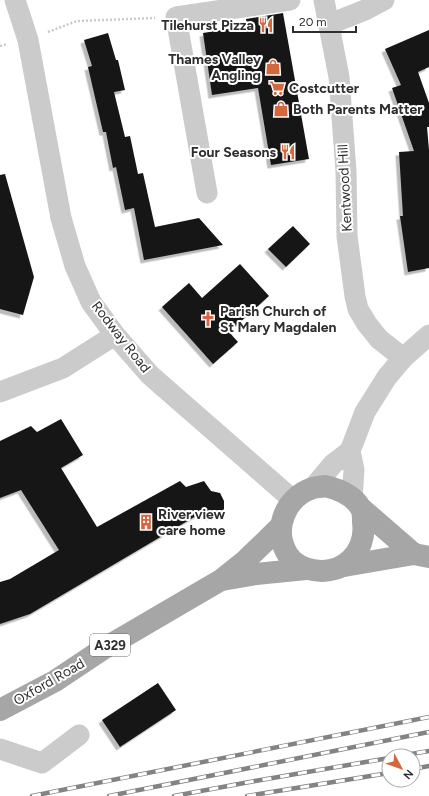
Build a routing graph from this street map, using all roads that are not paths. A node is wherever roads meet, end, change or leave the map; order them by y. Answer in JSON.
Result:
{"nodes":[{"id":1,"x":15,"y":0,"type":"edge"},
{"id":2,"x":290,"y":0,"type":"edge"},
{"id":3,"x":324,"y":0,"type":"edge"},
{"id":4,"x":384,"y":0,"type":"edge"},
{"id":5,"x":330,"y":24,"type":"junction"},
{"id":6,"x":207,"y":193,"type":"dead end"},
{"id":7,"x":115,"y":335,"type":"junction"},
{"id":8,"x":429,"y":335,"type":"edge"},
{"id":9,"x":403,"y":358,"type":"junction"},
{"id":10,"x":0,"y":392,"type":"edge"},
{"id":11,"x":350,"y":451,"type":"junction"},
{"id":12,"x":313,"y":488,"type":"junction"},
{"id":13,"x":293,"y":500,"type":"junction"},
{"id":14,"x":357,"y":503,"type":"junction"},
{"id":15,"x":280,"y":527,"type":"junction"},
{"id":16,"x":422,"y":556,"type":"edge"},
{"id":17,"x":344,"y":566,"type":"junction"},
{"id":18,"x":306,"y":569,"type":"junction"},
{"id":19,"x":221,"y":580,"type":"junction"},
{"id":20,"x":0,"y":710,"type":"edge"},
{"id":21,"x":79,"y":735,"type":"dead end"},
{"id":22,"x":0,"y":749,"type":"edge"}],
"edges":[{"from":1,"to":7,"type":"street","name":"Rodway Road"},
{"from":2,"to":6,"type":"street"},
{"from":3,"to":5,"type":"street","name":"Kentwood Hill"},
{"from":4,"to":5,"type":"street"},
{"from":5,"to":9,"type":"street","name":"Kentwood Hill"},
{"from":7,"to":10,"type":"street"},
{"from":7,"to":13,"type":"street","name":"Rodway Road"},
{"from":8,"to":9,"type":"street"},
{"from":9,"to":11,"type":"street"},
{"from":11,"to":12,"type":"street"},
{"from":11,"to":14,"type":"street"},
{"from":12,"to":13,"type":"main road"},
{"from":12,"to":14,"type":"main road"},
{"from":13,"to":15,"type":"main road"},
{"from":14,"to":16,"type":"main road"},
{"from":14,"to":17,"type":"main road"},
{"from":15,"to":18,"type":"main road"},
{"from":15,"to":19,"type":"main road","name":"Oxford Road","number":"A329"},
{"from":16,"to":17,"type":"main road"},
{"from":17,"to":18,"type":"main road"},
{"from":18,"to":19,"type":"main road","name":"Oxford Road","number":"A329"},
{"from":19,"to":20,"type":"main road","name":"Oxford Road","number":"A329"},
{"from":21,"to":22,"type":"street"}]}
